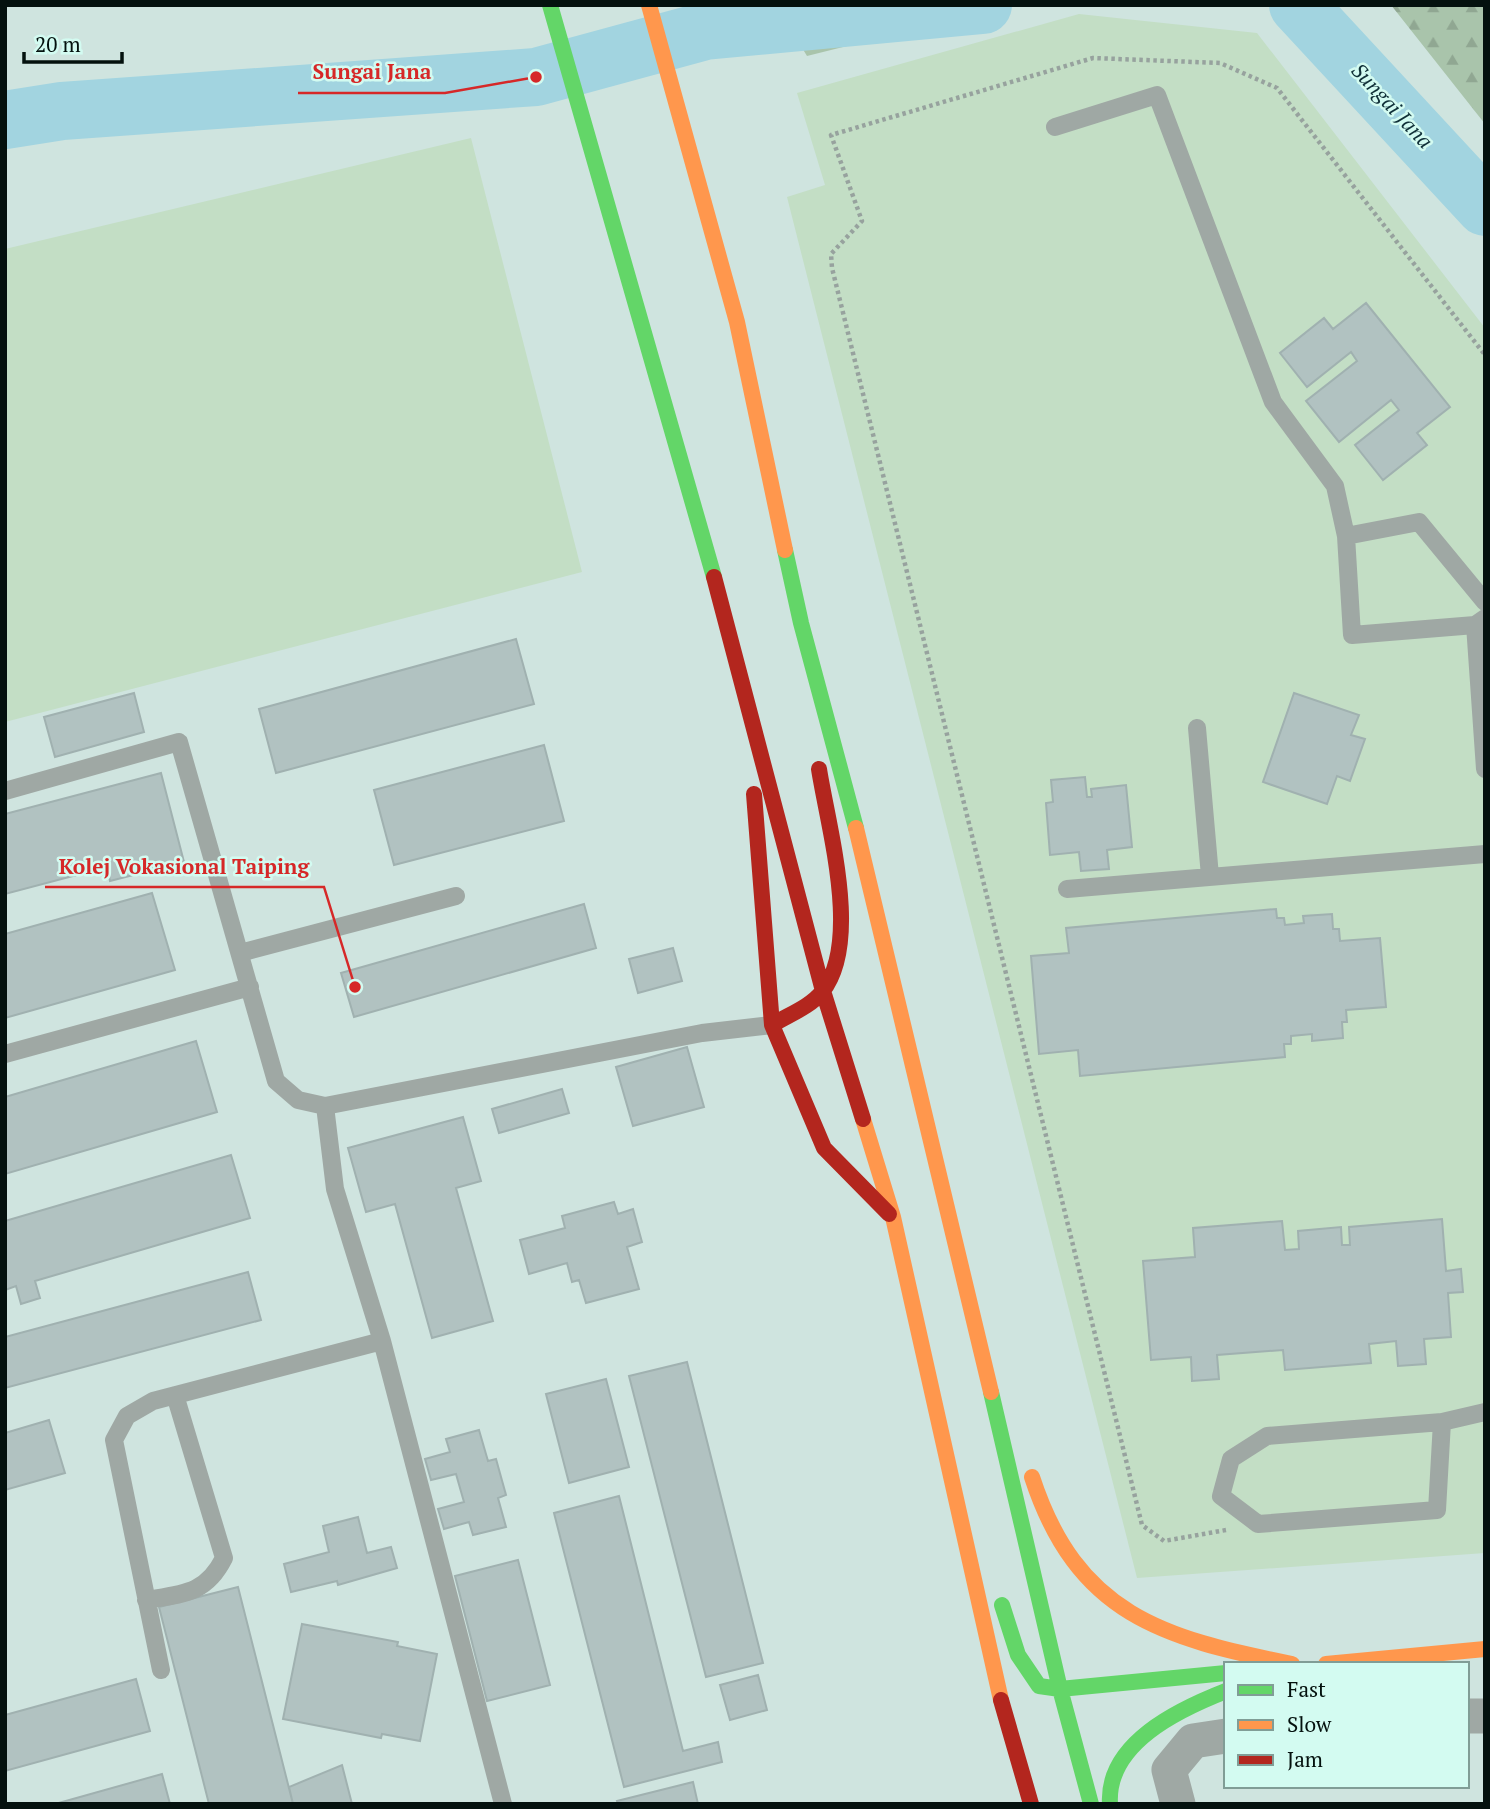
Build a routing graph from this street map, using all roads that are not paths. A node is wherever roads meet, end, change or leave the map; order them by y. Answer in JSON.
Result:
{"nodes":[{"id":1,"x":551,"y":5,"type":"edge"},
{"id":2,"x":649,"y":5,"type":"edge"},
{"id":3,"x":1055,"y":127,"type":"dead end"},
{"id":4,"x":1346,"y":536,"type":"junction"},
{"id":5,"x":1485,"y":602,"type":"edge"},
{"id":6,"x":1480,"y":622,"type":"edge"},
{"id":7,"x":801,"y":623,"type":"junction"},
{"id":8,"x":745,"y":687,"type":"junction"},
{"id":9,"x":1197,"y":728,"type":"dead end"},
{"id":10,"x":1485,"y":769,"type":"edge"},
{"id":11,"x":5,"y":792,"type":"edge"},
{"id":12,"x":1485,"y":854,"type":"edge"},
{"id":13,"x":1210,"y":876,"type":"junction"},
{"id":14,"x":1067,"y":889,"type":"dead end"},
{"id":15,"x":456,"y":897,"type":"dead end"},
{"id":16,"x":240,"y":953,"type":"junction"},
{"id":17,"x":250,"y":987,"type":"junction"},
{"id":18,"x":823,"y":991,"type":"junction"},
{"id":19,"x":772,"y":1025,"type":"junction"},
{"id":20,"x":5,"y":1054,"type":"edge"},
{"id":21,"x":325,"y":1106,"type":"junction"},
{"id":22,"x":893,"y":1217,"type":"junction"},
{"id":23,"x":970,"y":1296,"type":"junction"},
{"id":24,"x":929,"y":1302,"type":"dead end"},
{"id":25,"x":382,"y":1341,"type":"junction"},
{"id":26,"x":175,"y":1395,"type":"junction"},
{"id":27,"x":1485,"y":1412,"type":"edge"},
{"id":28,"x":1442,"y":1422,"type":"junction"},
{"id":29,"x":999,"y":1593,"type":"dead end"},
{"id":30,"x":146,"y":1600,"type":"junction"},
{"id":31,"x":1485,"y":1649,"type":"edge"},
{"id":32,"x":1282,"y":1662,"type":"edge"},
{"id":33,"x":1347,"y":1662,"type":"edge"},
{"id":34,"x":161,"y":1670,"type":"dead end"},
{"id":35,"x":1224,"y":1673,"type":"edge"},
{"id":36,"x":1060,"y":1689,"type":"junction"},
{"id":37,"x":1224,"y":1692,"type":"edge"},
{"id":38,"x":1050,"y":1713,"type":"dead end"},
{"id":39,"x":1224,"y":1736,"type":"edge"},
{"id":40,"x":503,"y":1804,"type":"edge"},
{"id":41,"x":1031,"y":1804,"type":"edge"},
{"id":42,"x":1091,"y":1804,"type":"edge"},
{"id":43,"x":1110,"y":1804,"type":"edge"},
{"id":44,"x":1178,"y":1804,"type":"edge"}],
"edges":[{"from":1,"to":8,"type":"main road"},
{"from":2,"to":7,"type":"main road"},
{"from":3,"to":4,"type":"lane"},
{"from":4,"to":5,"type":"lane"},
{"from":4,"to":6,"type":"lane"},
{"from":6,"to":10,"type":"lane"},
{"from":7,"to":18,"type":"main road"},
{"from":7,"to":23,"type":"main road"},
{"from":8,"to":18,"type":"main road"},
{"from":8,"to":19,"type":"main road"},
{"from":9,"to":13,"type":"lane"},
{"from":11,"to":16,"type":"lane"},
{"from":12,"to":13,"type":"lane"},
{"from":13,"to":14,"type":"lane"},
{"from":15,"to":16,"type":"lane"},
{"from":16,"to":17,"type":"lane"},
{"from":17,"to":20,"type":"lane"},
{"from":17,"to":21,"type":"lane"},
{"from":18,"to":19,"type":"main road"},
{"from":18,"to":22,"type":"main road"},
{"from":19,"to":21,"type":"lane"},
{"from":19,"to":22,"type":"main road"},
{"from":21,"to":25,"type":"lane"},
{"from":22,"to":24,"type":"main road"},
{"from":22,"to":41,"type":"main road"},
{"from":23,"to":32,"type":"main road"},
{"from":23,"to":36,"type":"main road"},
{"from":25,"to":26,"type":"lane"},
{"from":25,"to":40,"type":"lane"},
{"from":26,"to":30,"type":"lane"},
{"from":26,"to":30,"type":"lane"},
{"from":27,"to":28,"type":"lane"},
{"from":28,"to":28,"type":"lane"},
{"from":29,"to":36,"type":"main road"},
{"from":30,"to":34,"type":"lane"},
{"from":31,"to":33,"type":"main road"},
{"from":35,"to":36,"type":"main road"},
{"from":36,"to":38,"type":"main road"},
{"from":36,"to":42,"type":"main road"},
{"from":37,"to":43,"type":"main road"},
{"from":39,"to":44,"type":"street"}]}
